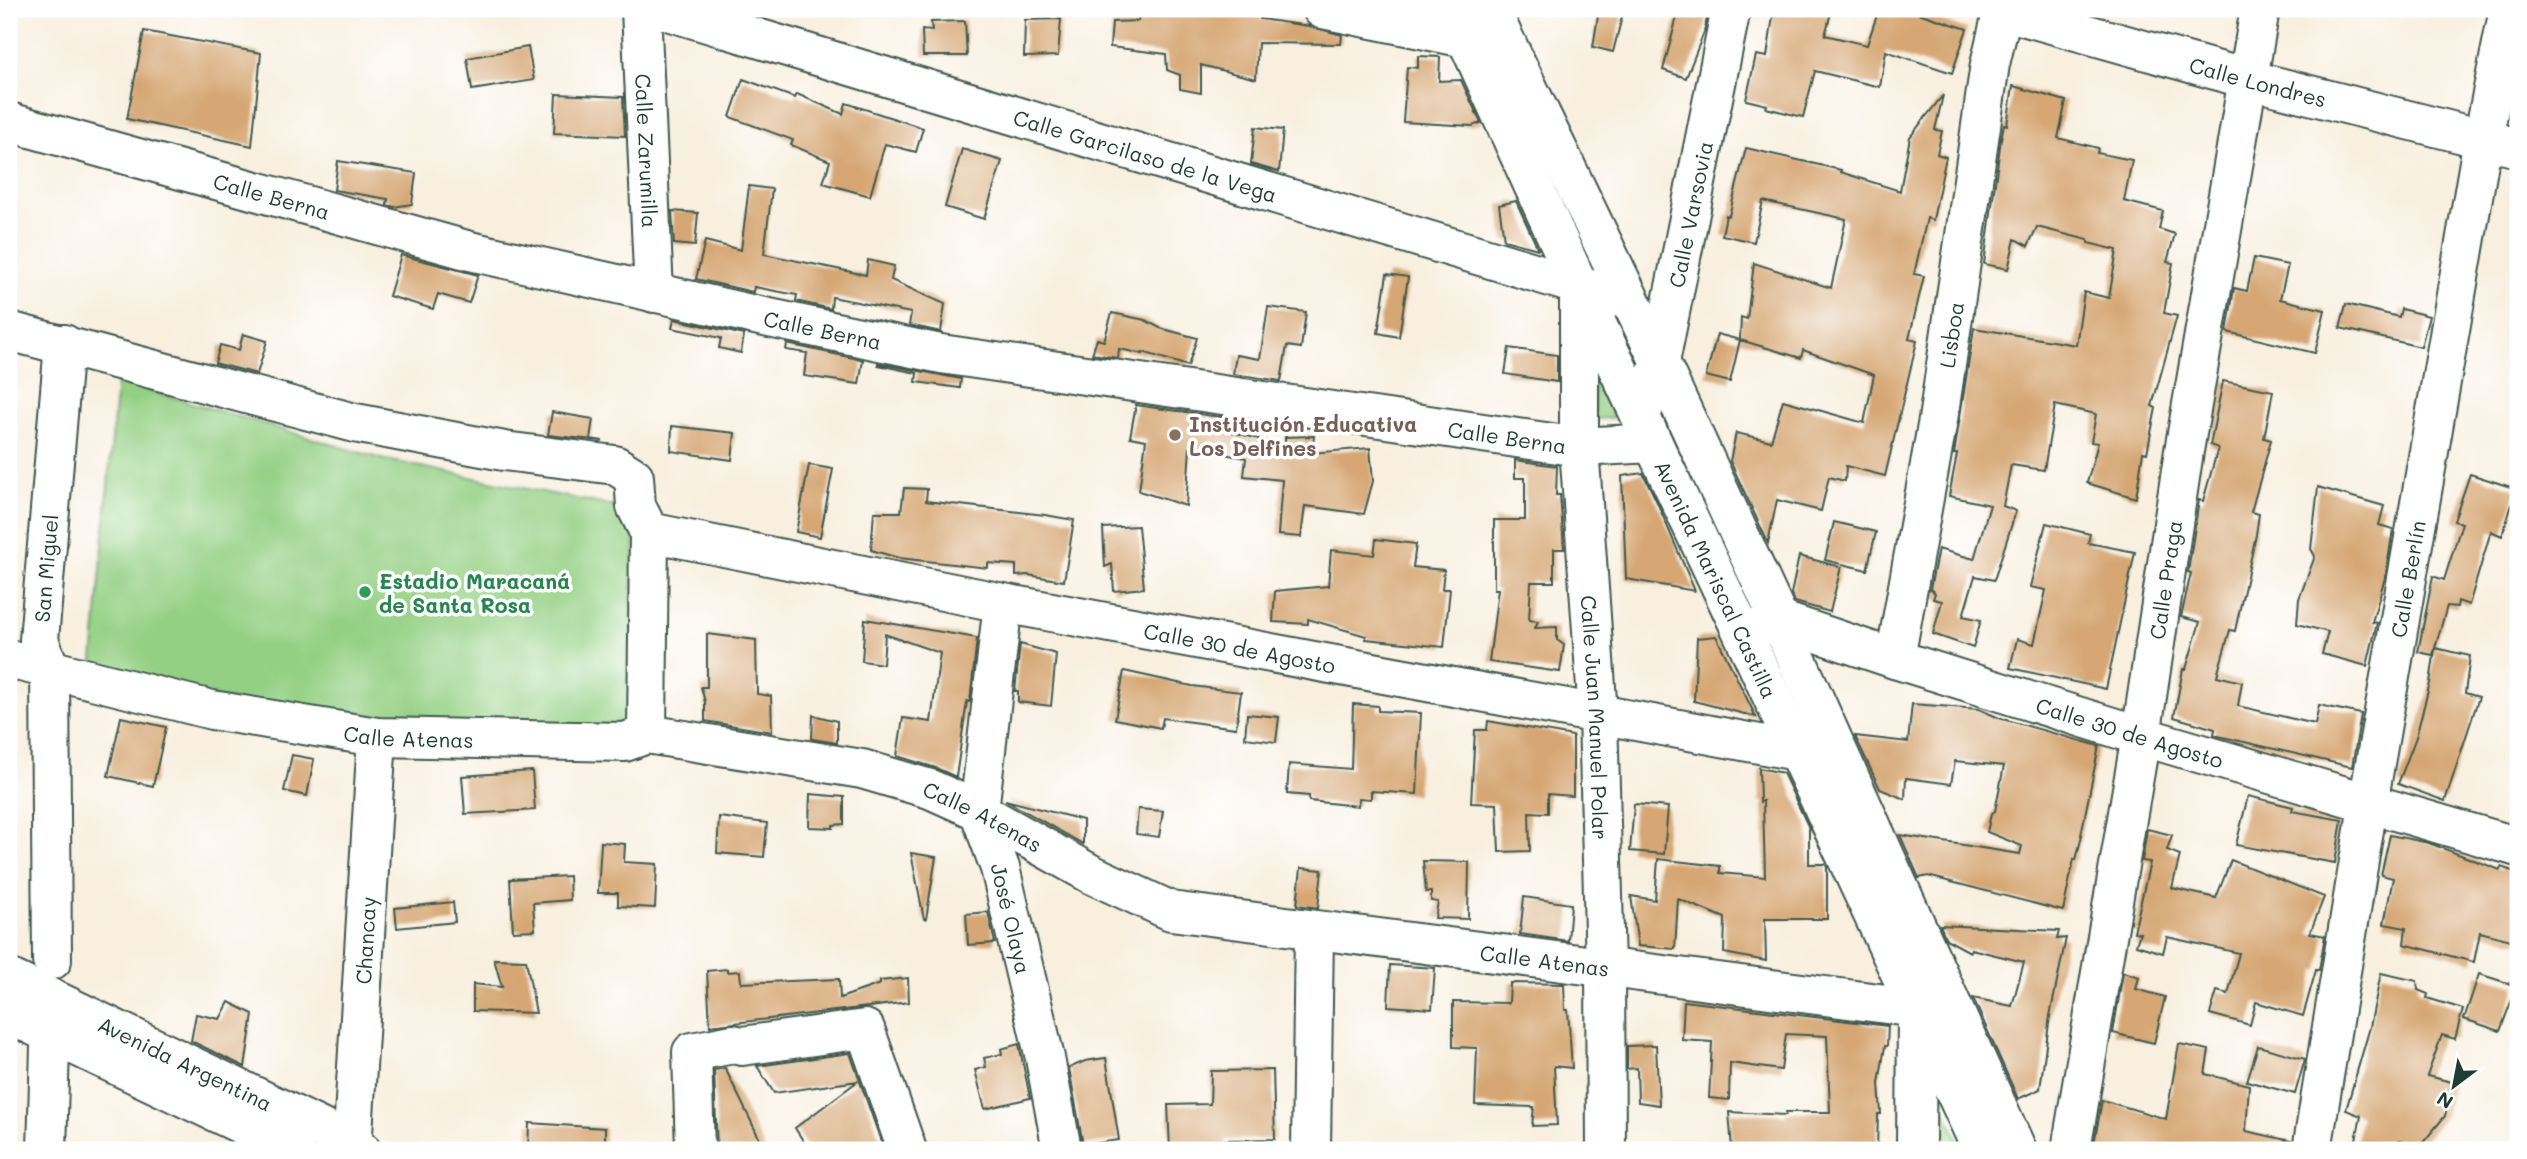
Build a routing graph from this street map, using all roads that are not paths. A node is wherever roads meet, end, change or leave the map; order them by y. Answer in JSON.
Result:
{"nodes":[{"id":1,"x":641,"y":9,"type":"edge"},
{"id":2,"x":661,"y":9,"type":"edge"},
{"id":3,"x":1322,"y":9,"type":"edge"},
{"id":4,"x":1731,"y":9,"type":"edge"},
{"id":5,"x":2001,"y":9,"type":"edge"},
{"id":6,"x":2260,"y":9,"type":"edge"},
{"id":7,"x":2509,"y":9,"type":"edge"},
{"id":8,"x":1476,"y":20,"type":"edge"},
{"id":9,"x":2247,"y":79,"type":"junction"},
{"id":10,"x":9,"y":122,"type":"edge"},
{"id":11,"x":2500,"y":144,"type":"edge"},
{"id":12,"x":1579,"y":286,"type":"junction"},
{"id":13,"x":654,"y":293,"type":"junction"},
{"id":14,"x":1630,"y":301,"type":"junction"},
{"id":15,"x":9,"y":331,"type":"edge"},
{"id":16,"x":64,"y":344,"type":"junction"},
{"id":17,"x":1660,"y":362,"type":"junction"},
{"id":18,"x":1647,"y":430,"type":"junction"},
{"id":19,"x":1579,"y":447,"type":"junction"},
{"id":20,"x":649,"y":532,"type":"junction"},
{"id":21,"x":1003,"y":603,"type":"junction"},
{"id":22,"x":1779,"y":620,"type":"junction"},
{"id":23,"x":1743,"y":634,"type":"junction"},
{"id":24,"x":9,"y":659,"type":"edge"},
{"id":25,"x":1895,"y":659,"type":"junction"},
{"id":26,"x":50,"y":669,"type":"junction"},
{"id":27,"x":1598,"y":715,"type":"junction"},
{"id":28,"x":647,"y":734,"type":"junction"},
{"id":29,"x":1830,"y":735,"type":"junction"},
{"id":30,"x":2141,"y":736,"type":"junction"},
{"id":31,"x":377,"y":737,"type":"junction"},
{"id":32,"x":1797,"y":751,"type":"junction"},
{"id":33,"x":2369,"y":802,"type":"junction"},
{"id":34,"x":979,"y":811,"type":"junction"},
{"id":35,"x":2518,"y":847,"type":"edge"},
{"id":36,"x":1314,"y":930,"type":"junction"},
{"id":37,"x":52,"y":960,"type":"dead end"},
{"id":38,"x":1605,"y":967,"type":"junction"},
{"id":39,"x":9,"y":978,"type":"edge"},
{"id":40,"x":1932,"y":1002,"type":"junction"},
{"id":41,"x":9,"y":1014,"type":"edge"},
{"id":42,"x":51,"y":1017,"type":"junction"},
{"id":43,"x":355,"y":1148,"type":"edge"},
{"id":44,"x":47,"y":1150,"type":"edge"},
{"id":45,"x":295,"y":1150,"type":"edge"},
{"id":46,"x":695,"y":1150,"type":"edge"},
{"id":47,"x":907,"y":1150,"type":"edge"},
{"id":48,"x":1062,"y":1150,"type":"edge"},
{"id":49,"x":1311,"y":1150,"type":"edge"},
{"id":50,"x":1606,"y":1150,"type":"edge"},
{"id":51,"x":1916,"y":1150,"type":"edge"},
{"id":52,"x":1982,"y":1150,"type":"edge"},
{"id":53,"x":2017,"y":1150,"type":"edge"},
{"id":54,"x":2071,"y":1150,"type":"edge"},
{"id":55,"x":2312,"y":1150,"type":"edge"}],
"edges":[{"from":1,"to":13,"type":"street","name":"Calle Zarumilla"},
{"from":2,"to":12,"type":"street","name":"Calle Garcilaso de la Vega"},
{"from":3,"to":8,"type":"street"},
{"from":4,"to":17,"type":"street","name":"Calle Varsovia"},
{"from":5,"to":9,"type":"street","name":"Calle Londres"},
{"from":5,"to":25,"type":"street","name":"Lisboa"},
{"from":6,"to":9,"type":"street","name":"Calle Praga"},
{"from":7,"to":11,"type":"street","name":"Calle Berlín"},
{"from":8,"to":12,"type":"street","name":"Avenida Mariscal Castilla"},
{"from":8,"to":14,"type":"street","name":"Avenida Mariscal Castilla"},
{"from":9,"to":11,"type":"street","name":"Calle Londres"},
{"from":9,"to":30,"type":"street","name":"Calle Praga"},
{"from":10,"to":13,"type":"street","name":"Calle Berna"},
{"from":11,"to":33,"type":"street","name":"Calle Berlín"},
{"from":12,"to":14,"type":"street","name":"Calle Garcilaso de la Vega"},
{"from":12,"to":18,"type":"street","name":"Avenida Mariscal Castilla"},
{"from":12,"to":19,"type":"street","name":"Calle Juan Manuel Polar"},
{"from":13,"to":19,"type":"street","name":"Calle Berna"},
{"from":14,"to":17,"type":"street","name":"Avenida Mariscal Castilla"},
{"from":15,"to":16,"type":"street"},
{"from":16,"to":20,"type":"street"},
{"from":16,"to":26,"type":"street","name":"San Miguel"},
{"from":17,"to":18,"type":"street","name":"Calle Varsovia"},
{"from":17,"to":22,"type":"street","name":"Avenida Mariscal Castilla"},
{"from":18,"to":19,"type":"street","name":"Calle Berna"},
{"from":18,"to":23,"type":"street","name":"Avenida Mariscal Castilla"},
{"from":19,"to":27,"type":"street","name":"Calle Juan Manuel Polar"},
{"from":20,"to":21,"type":"street","name":"Calle 30 de Agosto"},
{"from":20,"to":28,"type":"street"},
{"from":21,"to":27,"type":"street","name":"Calle 30 de Agosto"},
{"from":21,"to":34,"type":"street","name":"José Olaya"},
{"from":22,"to":23,"type":"street"},
{"from":22,"to":25,"type":"street","name":"Calle 30 de Agosto"},
{"from":22,"to":29,"type":"street","name":"Avenida Mariscal Castilla"},
{"from":23,"to":32,"type":"street","name":"Avenida Mariscal Castilla"},
{"from":24,"to":26,"type":"street","name":"Calle Atenas"},
{"from":25,"to":30,"type":"street","name":"Calle 30 de Agosto"},
{"from":26,"to":31,"type":"street","name":"Calle Atenas"},
{"from":26,"to":37,"type":"street","name":"San Miguel"},
{"from":27,"to":32,"type":"street","name":"Calle 30 de Agosto"},
{"from":27,"to":38,"type":"street","name":"Calle Juan Manuel Polar"},
{"from":28,"to":31,"type":"street","name":"Calle Atenas"},
{"from":28,"to":34,"type":"street","name":"Calle Atenas"},
{"from":29,"to":32,"type":"street"},
{"from":29,"to":40,"type":"street","name":"Avenida Mariscal Castilla"},
{"from":30,"to":33,"type":"street","name":"Calle 30 de Agosto"},
{"from":30,"to":54,"type":"street","name":"Calle Praga"},
{"from":31,"to":43,"type":"street","name":"Chancay"},
{"from":32,"to":40,"type":"street","name":"Avenida Mariscal Castilla"},
{"from":33,"to":35,"type":"street","name":"Calle 30 de Agosto"},
{"from":33,"to":55,"type":"street","name":"Calle Berlín"},
{"from":34,"to":36,"type":"street","name":"Calle Atenas"},
{"from":34,"to":48,"type":"street","name":"José Olaya"},
{"from":36,"to":38,"type":"street","name":"Calle Atenas"},
{"from":36,"to":49,"type":"street"},
{"from":38,"to":40,"type":"street","name":"Calle Atenas"},
{"from":38,"to":50,"type":"street","name":"Calle Juan Manuel Polar"},
{"from":39,"to":42,"type":"street","name":"Avenida Argentina"},
{"from":40,"to":51,"type":"street"},
{"from":40,"to":52,"type":"street","name":"Avenida Mariscal Castilla"},
{"from":40,"to":53,"type":"street","name":"Avenida Mariscal Castilla"},
{"from":41,"to":42,"type":"street","name":"Avenida Argentina"},
{"from":42,"to":43,"type":"street","name":"Avenida Argentina"},
{"from":42,"to":44,"type":"street"},
{"from":42,"to":45,"type":"street","name":"Avenida Argentina"},
{"from":46,"to":47,"type":"street"}]}
